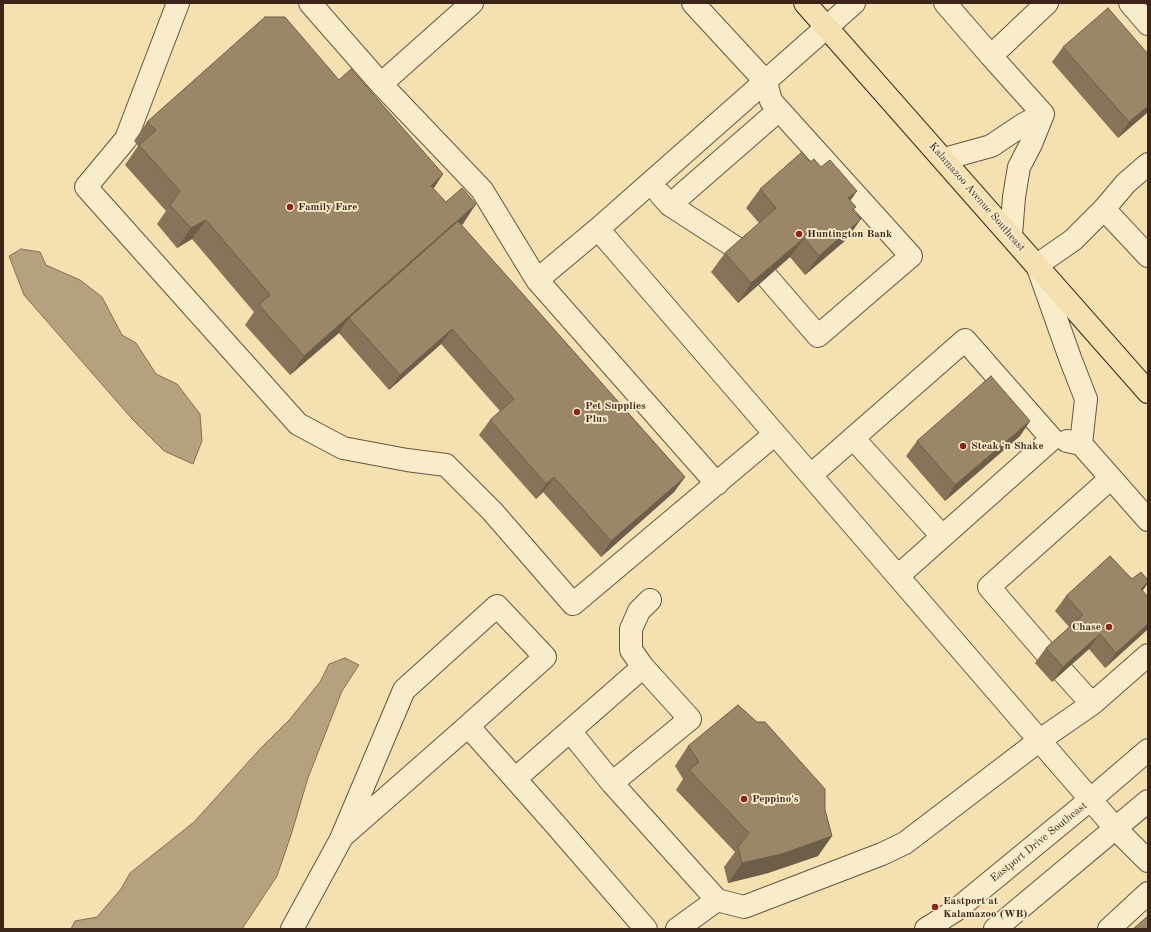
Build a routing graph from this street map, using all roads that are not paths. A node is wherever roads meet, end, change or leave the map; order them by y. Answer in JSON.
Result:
{"nodes":[{"id":1,"x":178,"y":3,"type":"edge"},
{"id":2,"x":310,"y":3,"type":"edge"},
{"id":3,"x":472,"y":3,"type":"edge"},
{"id":4,"x":693,"y":3,"type":"edge"},
{"id":5,"x":805,"y":3,"type":"edge"},
{"id":6,"x":854,"y":3,"type":"edge"},
{"id":7,"x":945,"y":3,"type":"edge"},
{"id":8,"x":1047,"y":3,"type":"edge"},
{"id":9,"x":1130,"y":3,"type":"edge"},
{"id":10,"x":1148,"y":24,"type":"edge"},
{"id":11,"x":827,"y":27,"type":"junction"},
{"id":12,"x":991,"y":56,"type":"junction"},
{"id":13,"x":766,"y":82,"type":"junction"},
{"id":14,"x":381,"y":84,"type":"junction"},
{"id":15,"x":780,"y":110,"type":"junction"},
{"id":16,"x":1043,"y":114,"type":"junction"},
{"id":17,"x":944,"y":159,"type":"junction"},
{"id":18,"x":1148,"y":164,"type":"edge"},
{"id":19,"x":650,"y":183,"type":"junction"},
{"id":20,"x":670,"y":205,"type":"junction"},
{"id":21,"x":1104,"y":209,"type":"junction"},
{"id":22,"x":598,"y":229,"type":"junction"},
{"id":23,"x":1011,"y":235,"type":"junction"},
{"id":24,"x":738,"y":249,"type":"edge"},
{"id":25,"x":1148,"y":256,"type":"edge"},
{"id":26,"x":1037,"y":265,"type":"junction"},
{"id":27,"x":767,"y":277,"type":"edge"},
{"id":28,"x":537,"y":280,"type":"junction"},
{"id":29,"x":1148,"y":392,"type":"edge"},
{"id":30,"x":775,"y":434,"type":"junction"},
{"id":31,"x":853,"y":438,"type":"junction"},
{"id":32,"x":1052,"y":439,"type":"junction"},
{"id":33,"x":1081,"y":444,"type":"junction"},
{"id":34,"x":811,"y":476,"type":"junction"},
{"id":35,"x":1111,"y":478,"type":"junction"},
{"id":36,"x":717,"y":484,"type":"junction"},
{"id":37,"x":1148,"y":520,"type":"edge"},
{"id":38,"x":942,"y":536,"type":"junction"},
{"id":39,"x":898,"y":576,"type":"junction"},
{"id":40,"x":650,"y":600,"type":"dead end"},
{"id":41,"x":1046,"y":653,"type":"dead end"},
{"id":42,"x":1148,"y":655,"type":"edge"},
{"id":43,"x":643,"y":668,"type":"junction"},
{"id":44,"x":1063,"y":672,"type":"edge"},
{"id":45,"x":1092,"y":704,"type":"junction"},
{"id":46,"x":468,"y":726,"type":"junction"},
{"id":47,"x":570,"y":731,"type":"junction"},
{"id":48,"x":1040,"y":740,"type":"junction"},
{"id":49,"x":1148,"y":750,"type":"edge"},
{"id":50,"x":515,"y":779,"type":"junction"},
{"id":51,"x":612,"y":783,"type":"junction"},
{"id":52,"x":1091,"y":799,"type":"junction"},
{"id":53,"x":1148,"y":801,"type":"edge"},
{"id":54,"x":1116,"y":829,"type":"junction"},
{"id":55,"x":340,"y":839,"type":"junction"},
{"id":56,"x":1148,"y":861,"type":"edge"},
{"id":57,"x":1148,"y":893,"type":"edge"},
{"id":58,"x":718,"y":900,"type":"junction"},
{"id":59,"x":941,"y":925,"type":"edge"},
{"id":60,"x":292,"y":929,"type":"edge"},
{"id":61,"x":646,"y":929,"type":"edge"},
{"id":62,"x":677,"y":929,"type":"edge"},
{"id":63,"x":995,"y":929,"type":"edge"},
{"id":64,"x":1109,"y":929,"type":"edge"}],
"edges":[{"from":1,"to":36,"type":"street"},
{"from":2,"to":14,"type":"street"},
{"from":3,"to":14,"type":"street"},
{"from":4,"to":13,"type":"street"},
{"from":5,"to":11,"type":"main road","name":"Kalamazoo Avenue Southeast"},
{"from":6,"to":11,"type":"street"},
{"from":7,"to":12,"type":"street"},
{"from":8,"to":12,"type":"street"},
{"from":9,"to":10,"type":"street"},
{"from":11,"to":13,"type":"street"},
{"from":11,"to":17,"type":"main road","name":"Kalamazoo Avenue Southeast"},
{"from":12,"to":16,"type":"street"},
{"from":13,"to":15,"type":"street"},
{"from":13,"to":19,"type":"street"},
{"from":14,"to":28,"type":"street"},
{"from":15,"to":20,"type":"street"},
{"from":15,"to":27,"type":"street"},
{"from":16,"to":17,"type":"street"},
{"from":16,"to":23,"type":"street"},
{"from":17,"to":23,"type":"main road","name":"Kalamazoo Avenue Southeast"},
{"from":18,"to":21,"type":"street"},
{"from":19,"to":20,"type":"street"},
{"from":19,"to":22,"type":"street"},
{"from":20,"to":24,"type":"street"},
{"from":21,"to":25,"type":"street"},
{"from":21,"to":26,"type":"street"},
{"from":22,"to":28,"type":"street"},
{"from":22,"to":30,"type":"street"},
{"from":23,"to":26,"type":"main road","name":"Kalamazoo Avenue Southeast"},
{"from":26,"to":29,"type":"main road","name":"Kalamazoo Avenue Southeast"},
{"from":26,"to":33,"type":"street"},
{"from":28,"to":36,"type":"street"},
{"from":30,"to":34,"type":"street"},
{"from":30,"to":36,"type":"street"},
{"from":31,"to":32,"type":"street"},
{"from":31,"to":34,"type":"street"},
{"from":31,"to":38,"type":"street"},
{"from":32,"to":33,"type":"street"},
{"from":32,"to":38,"type":"street"},
{"from":33,"to":35,"type":"street"},
{"from":34,"to":39,"type":"street"},
{"from":35,"to":37,"type":"street"},
{"from":35,"to":41,"type":"street"},
{"from":38,"to":39,"type":"street"},
{"from":39,"to":48,"type":"street"},
{"from":40,"to":43,"type":"street"},
{"from":42,"to":45,"type":"street"},
{"from":43,"to":47,"type":"street"},
{"from":43,"to":51,"type":"street"},
{"from":44,"to":45,"type":"street"},
{"from":45,"to":48,"type":"street"},
{"from":46,"to":50,"type":"street"},
{"from":46,"to":55,"type":"street"},
{"from":46,"to":55,"type":"street"},
{"from":47,"to":50,"type":"street"},
{"from":47,"to":51,"type":"street"},
{"from":48,"to":52,"type":"street"},
{"from":48,"to":58,"type":"street"},
{"from":49,"to":52,"type":"street","name":"Eastport Drive Southeast"},
{"from":50,"to":61,"type":"street"},
{"from":51,"to":58,"type":"street"},
{"from":52,"to":54,"type":"street"},
{"from":52,"to":59,"type":"street","name":"Eastport Drive Southeast"},
{"from":53,"to":54,"type":"street"},
{"from":54,"to":56,"type":"street"},
{"from":54,"to":63,"type":"street"},
{"from":55,"to":60,"type":"street"},
{"from":57,"to":64,"type":"street"},
{"from":58,"to":62,"type":"street"}]}
